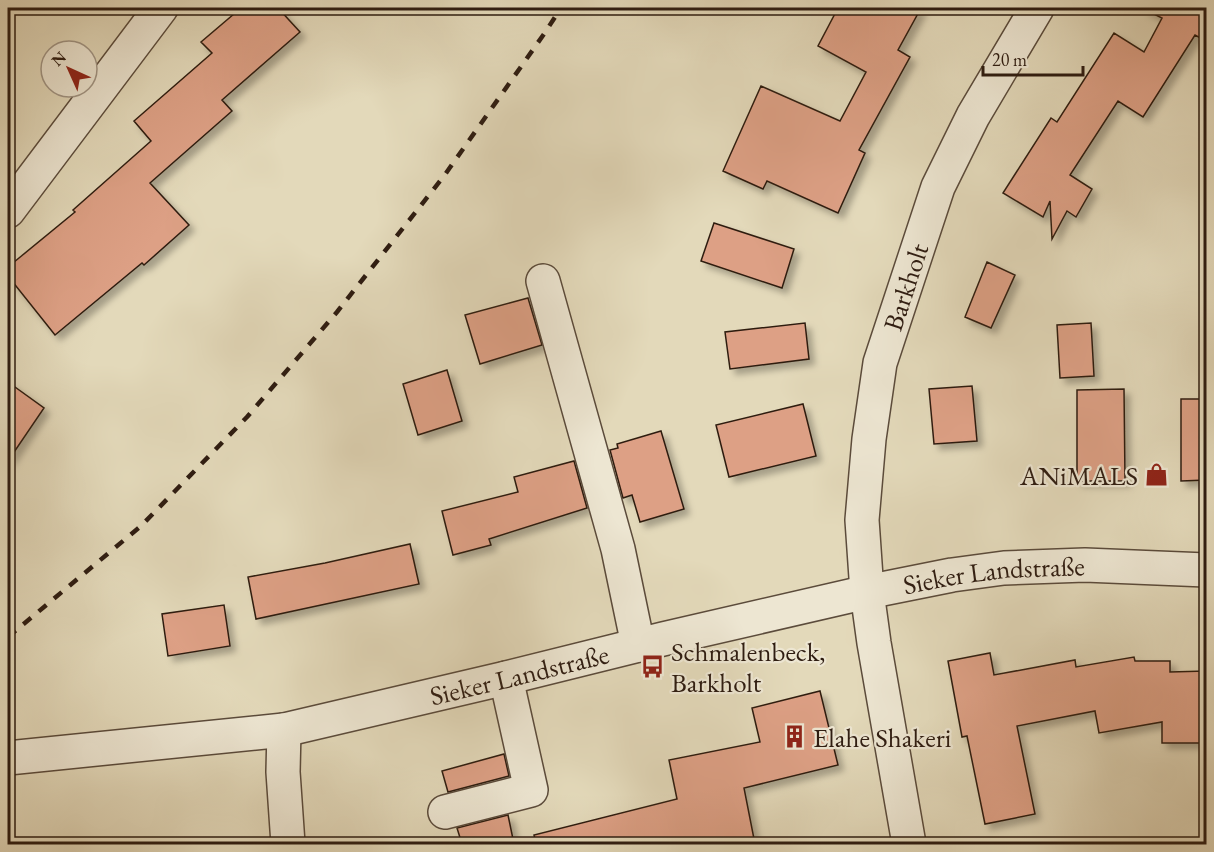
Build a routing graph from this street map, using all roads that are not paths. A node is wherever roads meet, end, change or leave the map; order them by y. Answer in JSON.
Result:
{"nodes":[{"id":1,"x":161,"y":8,"type":"edge"},
{"id":2,"x":1037,"y":8,"type":"edge"},
{"id":3,"x":8,"y":211,"type":"edge"},
{"id":4,"x":543,"y":281,"type":"dead end"},
{"id":5,"x":1206,"y":570,"type":"edge"},
{"id":6,"x":867,"y":592,"type":"junction"},
{"id":7,"x":638,"y":645,"type":"junction"},
{"id":8,"x":506,"y":678,"type":"junction"},
{"id":9,"x":284,"y":730,"type":"junction"},
{"id":10,"x":8,"y":758,"type":"edge"},
{"id":11,"x":445,"y":812,"type":"dead end"},
{"id":12,"x":288,"y":844,"type":"edge"},
{"id":13,"x":909,"y":844,"type":"edge"}],
"edges":[{"from":1,"to":3,"type":"street"},
{"from":2,"to":6,"type":"street","name":"Barkholt"},
{"from":4,"to":7,"type":"street"},
{"from":5,"to":6,"type":"street","name":"Sieker Landstraße"},
{"from":6,"to":7,"type":"street","name":"Sieker Landstraße"},
{"from":6,"to":13,"type":"street","name":"Barkholt"},
{"from":7,"to":8,"type":"street","name":"Sieker Landstraße"},
{"from":8,"to":9,"type":"street","name":"Sieker Landstraße"},
{"from":8,"to":11,"type":"street"},
{"from":9,"to":10,"type":"street","name":"Sieker Landstraße"},
{"from":9,"to":12,"type":"street"}]}
